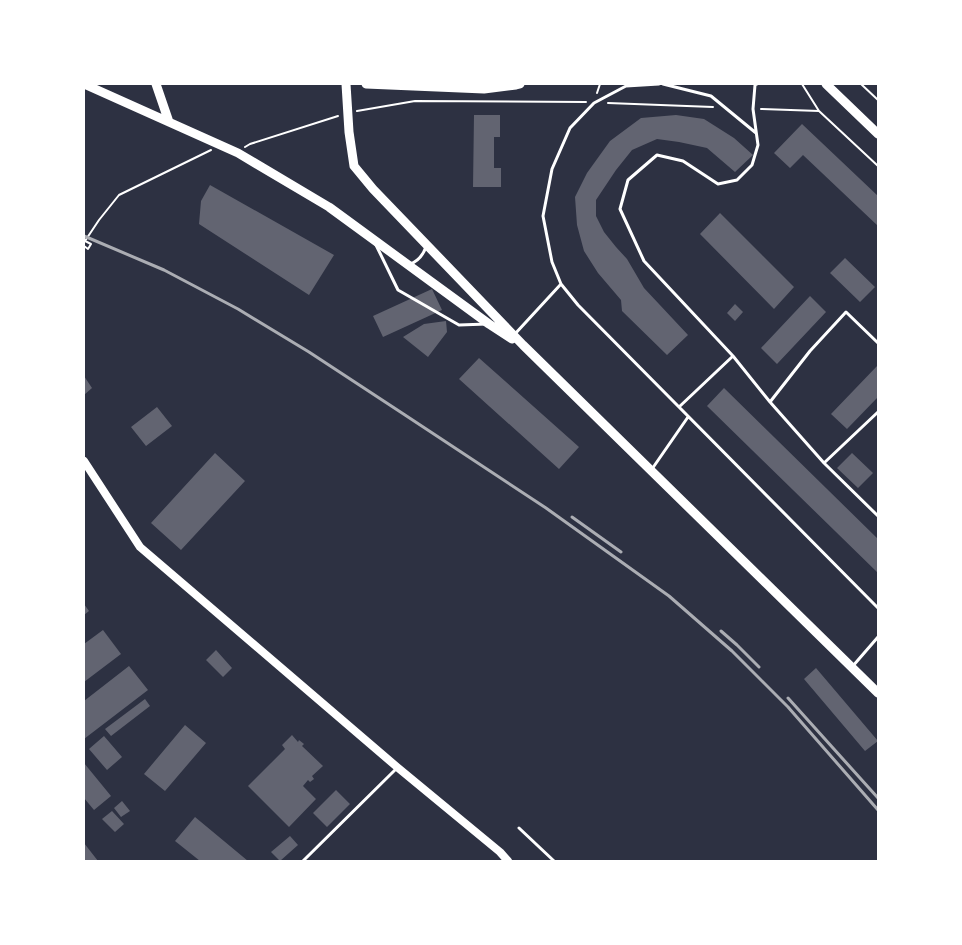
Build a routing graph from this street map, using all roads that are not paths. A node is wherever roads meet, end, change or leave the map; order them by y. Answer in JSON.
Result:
{"nodes":[{"id":1,"x":84,"y":84,"type":"edge"},
{"id":2,"x":156,"y":84,"type":"edge"},
{"id":3,"x":346,"y":84,"type":"edge"},
{"id":4,"x":366,"y":84,"type":"edge"},
{"id":5,"x":520,"y":84,"type":"edge"},
{"id":6,"x":661,"y":84,"type":"edge"},
{"id":7,"x":757,"y":84,"type":"edge"},
{"id":8,"x":826,"y":84,"type":"edge"},
{"id":9,"x":169,"y":122,"type":"junction"},
{"id":10,"x":757,"y":133,"type":"junction"},
{"id":11,"x":878,"y":134,"type":"edge"},
{"id":12,"x":373,"y":240,"type":"junction"},
{"id":13,"x":426,"y":245,"type":"junction"},
{"id":14,"x":407,"y":264,"type":"junction"},
{"id":15,"x":561,"y":284,"type":"junction"},
{"id":16,"x":489,"y":324,"type":"junction"},
{"id":17,"x":514,"y":336,"type":"junction"},
{"id":18,"x":878,"y":343,"type":"edge"},
{"id":19,"x":523,"y":345,"type":"junction"},
{"id":20,"x":733,"y":356,"type":"junction"},
{"id":21,"x":770,"y":402,"type":"junction"},
{"id":22,"x":679,"y":407,"type":"junction"},
{"id":23,"x":878,"y":412,"type":"edge"},
{"id":24,"x":688,"y":416,"type":"junction"},
{"id":25,"x":84,"y":461,"type":"edge"},
{"id":26,"x":824,"y":464,"type":"junction"},
{"id":27,"x":651,"y":471,"type":"junction"},
{"id":28,"x":878,"y":516,"type":"edge"},
{"id":29,"x":878,"y":608,"type":"edge"},
{"id":30,"x":878,"y":637,"type":"edge"},
{"id":31,"x":851,"y":667,"type":"junction"},
{"id":32,"x":878,"y":693,"type":"edge"},
{"id":33,"x":398,"y":768,"type":"junction"},
{"id":34,"x":519,"y":828,"type":"dead end"},
{"id":35,"x":303,"y":861,"type":"edge"},
{"id":36,"x":508,"y":861,"type":"edge"},
{"id":37,"x":554,"y":861,"type":"edge"}],
"edges":[{"from":1,"to":9,"type":"main road"},
{"from":2,"to":9,"type":"main road"},
{"from":3,"to":13,"type":"main road"},
{"from":4,"to":5,"type":"main road"},
{"from":6,"to":10,"type":"lane"},
{"from":6,"to":15,"type":"lane"},
{"from":7,"to":10,"type":"lane"},
{"from":8,"to":11,"type":"main road"},
{"from":9,"to":12,"type":"main road"},
{"from":10,"to":20,"type":"lane"},
{"from":12,"to":14,"type":"main road"},
{"from":12,"to":16,"type":"lane"},
{"from":13,"to":14,"type":"lane"},
{"from":13,"to":17,"type":"main road"},
{"from":14,"to":16,"type":"main road"},
{"from":15,"to":17,"type":"lane"},
{"from":15,"to":22,"type":"lane"},
{"from":16,"to":19,"type":"main road"},
{"from":17,"to":19,"type":"main road"},
{"from":18,"to":21,"type":"lane"},
{"from":19,"to":27,"type":"main road"},
{"from":20,"to":21,"type":"lane"},
{"from":20,"to":22,"type":"lane"},
{"from":21,"to":26,"type":"lane"},
{"from":22,"to":24,"type":"lane"},
{"from":23,"to":26,"type":"lane"},
{"from":24,"to":27,"type":"lane"},
{"from":24,"to":29,"type":"lane"},
{"from":25,"to":33,"type":"street"},
{"from":26,"to":28,"type":"lane"},
{"from":27,"to":31,"type":"main road"},
{"from":30,"to":31,"type":"lane"},
{"from":31,"to":32,"type":"main road"},
{"from":33,"to":35,"type":"lane"},
{"from":33,"to":36,"type":"street"},
{"from":34,"to":37,"type":"lane"}]}
